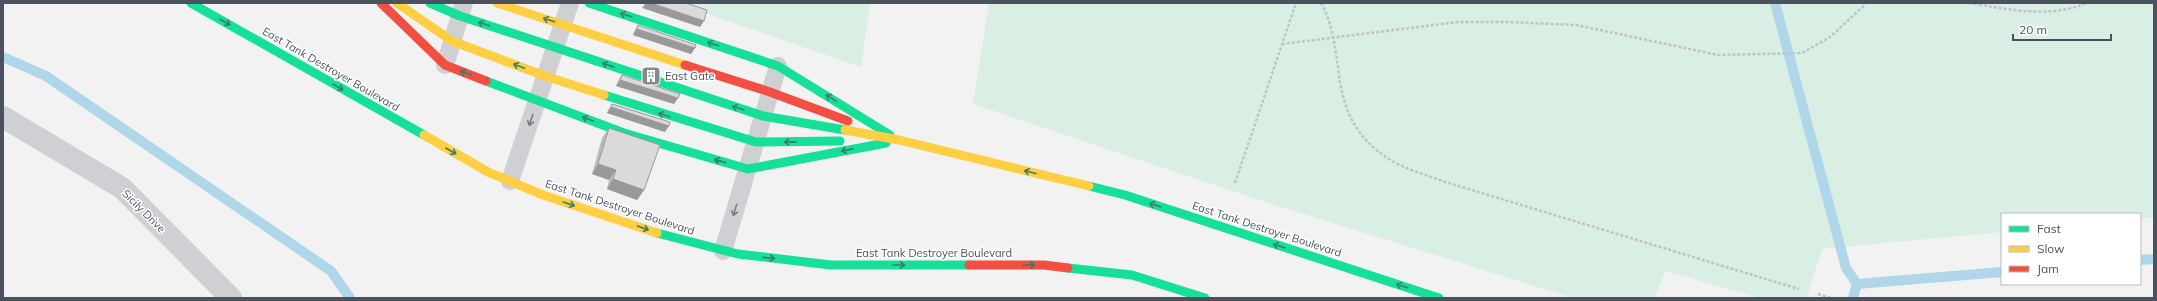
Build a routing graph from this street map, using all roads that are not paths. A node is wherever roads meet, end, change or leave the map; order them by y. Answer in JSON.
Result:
{"nodes":[{"id":1,"x":191,"y":3,"type":"edge"},
{"id":2,"x":381,"y":3,"type":"edge"},
{"id":3,"x":397,"y":3,"type":"edge"},
{"id":4,"x":430,"y":3,"type":"edge"},
{"id":5,"x":497,"y":3,"type":"edge"},
{"id":6,"x":570,"y":3,"type":"edge"},
{"id":7,"x":589,"y":3,"type":"edge"},
{"id":8,"x":462,"y":10,"type":"edge"},
{"id":9,"x":563,"y":24,"type":"junction"},
{"id":10,"x":452,"y":41,"type":"junction"},
{"id":11,"x":555,"y":46,"type":"junction"},
{"id":12,"x":444,"y":65,"type":"junction"},
{"id":13,"x":778,"y":66,"type":"junction"},
{"id":14,"x":545,"y":76,"type":"junction"},
{"id":15,"x":770,"y":92,"type":"junction"},
{"id":16,"x":538,"y":99,"type":"junction"},
{"id":17,"x":763,"y":116,"type":"junction"},
{"id":18,"x":3,"y":117,"type":"edge"},
{"id":19,"x":900,"y":140,"type":"junction"},
{"id":20,"x":756,"y":142,"type":"junction"},
{"id":21,"x":748,"y":169,"type":"junction"},
{"id":22,"x":510,"y":181,"type":"junction"},
{"id":23,"x":723,"y":251,"type":"junction"},
{"id":24,"x":231,"y":298,"type":"edge"},
{"id":25,"x":1205,"y":298,"type":"edge"},
{"id":26,"x":1439,"y":298,"type":"edge"}],
"edges":[{"from":1,"to":22,"type":"street","name":"East Tank Destroyer Boulevard","one_way":true},
{"from":2,"to":12,"type":"street"},
{"from":3,"to":10,"type":"street"},
{"from":4,"to":8,"type":"street"},
{"from":9,"to":5,"type":"street","one_way":true},
{"from":6,"to":9,"type":"lane"},
{"from":13,"to":7,"type":"street","one_way":true},
{"from":8,"to":10,"type":"lane"},
{"from":11,"to":8,"type":"street","one_way":true},
{"from":9,"to":11,"type":"lane"},
{"from":9,"to":15,"type":"street"},
{"from":10,"to":12,"type":"lane"},
{"from":14,"to":10,"type":"street","one_way":true},
{"from":11,"to":14,"type":"lane"},
{"from":17,"to":11,"type":"street","one_way":true},
{"from":16,"to":12,"type":"street","one_way":true},
{"from":13,"to":15,"type":"lane"},
{"from":19,"to":13,"type":"street","one_way":true},
{"from":14,"to":16,"type":"lane"},
{"from":20,"to":14,"type":"street","one_way":true},
{"from":15,"to":17,"type":"lane"},
{"from":15,"to":19,"type":"street"},
{"from":21,"to":16,"type":"street","one_way":true},
{"from":16,"to":22,"type":"lane","one_way":true},
{"from":17,"to":19,"type":"street"},
{"from":17,"to":20,"type":"lane"},
{"from":18,"to":24,"type":"street","name":"Sicily Drive"},
{"from":19,"to":20,"type":"street","one_way":true},
{"from":19,"to":21,"type":"street","one_way":true},
{"from":26,"to":19,"type":"street","name":"East Tank Destroyer Boulevard","one_way":true},
{"from":20,"to":21,"type":"lane"},
{"from":21,"to":23,"type":"lane","one_way":true},
{"from":22,"to":23,"type":"street","name":"East Tank Destroyer Boulevard","one_way":true},
{"from":23,"to":25,"type":"street","name":"East Tank Destroyer Boulevard","one_way":true}]}
